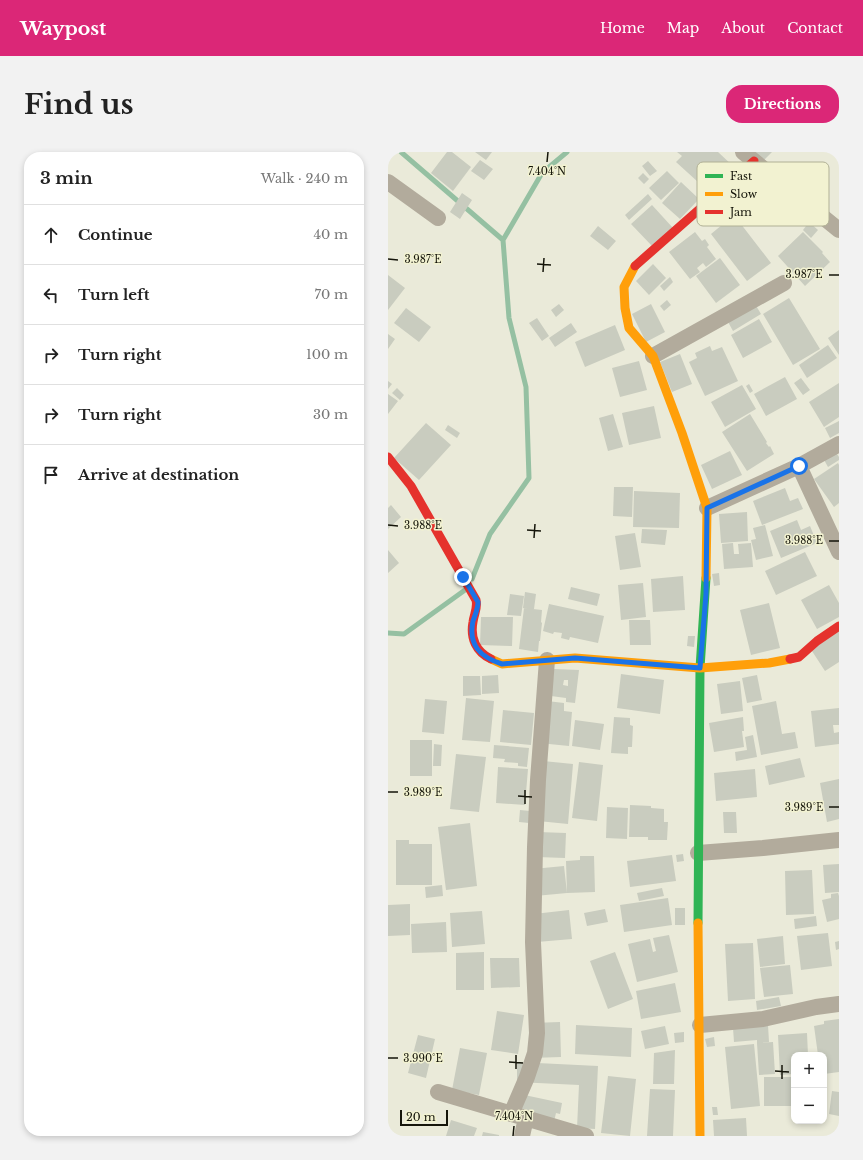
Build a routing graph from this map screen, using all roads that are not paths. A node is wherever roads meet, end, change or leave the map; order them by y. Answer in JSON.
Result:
{"nodes":[{"id":1,"x":388,"y":182,"type":"edge"},
{"id":2,"x":697,"y":206,"type":"edge"},
{"id":3,"x":438,"y":218,"type":"dead end"},
{"id":4,"x":829,"y":222,"type":"edge"},
{"id":5,"x":839,"y":230,"type":"edge"},
{"id":6,"x":784,"y":283,"type":"dead end"},
{"id":7,"x":653,"y":356,"type":"junction"},
{"id":8,"x":839,"y":444,"type":"edge"},
{"id":9,"x":388,"y":457,"type":"edge"},
{"id":10,"x":799,"y":466,"type":"junction"},
{"id":11,"x":707,"y":508,"type":"junction"},
{"id":12,"x":839,"y":552,"type":"edge"},
{"id":13,"x":839,"y":626,"type":"edge"},
{"id":14,"x":547,"y":660,"type":"junction"},
{"id":15,"x":700,"y":668,"type":"junction"},
{"id":16,"x":839,"y":840,"type":"edge"},
{"id":17,"x":698,"y":853,"type":"junction"},
{"id":18,"x":839,"y":1004,"type":"edge"},
{"id":19,"x":700,"y":1026,"type":"junction"},
{"id":20,"x":438,"y":1092,"type":"dead end"},
{"id":21,"x":511,"y":1114,"type":"junction"},
{"id":22,"x":526,"y":1118,"type":"junction"},
{"id":23,"x":522,"y":1136,"type":"edge"},
{"id":24,"x":586,"y":1136,"type":"edge"},
{"id":25,"x":700,"y":1136,"type":"edge"}],
"edges":[{"from":1,"to":3,"type":"street"},
{"from":2,"to":7,"type":"street"},
{"from":4,"to":5,"type":"street"},
{"from":6,"to":7,"type":"street"},
{"from":7,"to":11,"type":"street"},
{"from":8,"to":10,"type":"street"},
{"from":9,"to":14,"type":"street"},
{"from":10,"to":11,"type":"street"},
{"from":10,"to":12,"type":"street"},
{"from":11,"to":15,"type":"street"},
{"from":13,"to":15,"type":"street"},
{"from":14,"to":15,"type":"street"},
{"from":14,"to":21,"type":"street"},
{"from":15,"to":17,"type":"street"},
{"from":16,"to":17,"type":"street"},
{"from":17,"to":19,"type":"street"},
{"from":18,"to":19,"type":"street"},
{"from":19,"to":25,"type":"street"},
{"from":20,"to":21,"type":"street"},
{"from":21,"to":22,"type":"street"},
{"from":22,"to":23,"type":"street"},
{"from":22,"to":24,"type":"street"}]}
